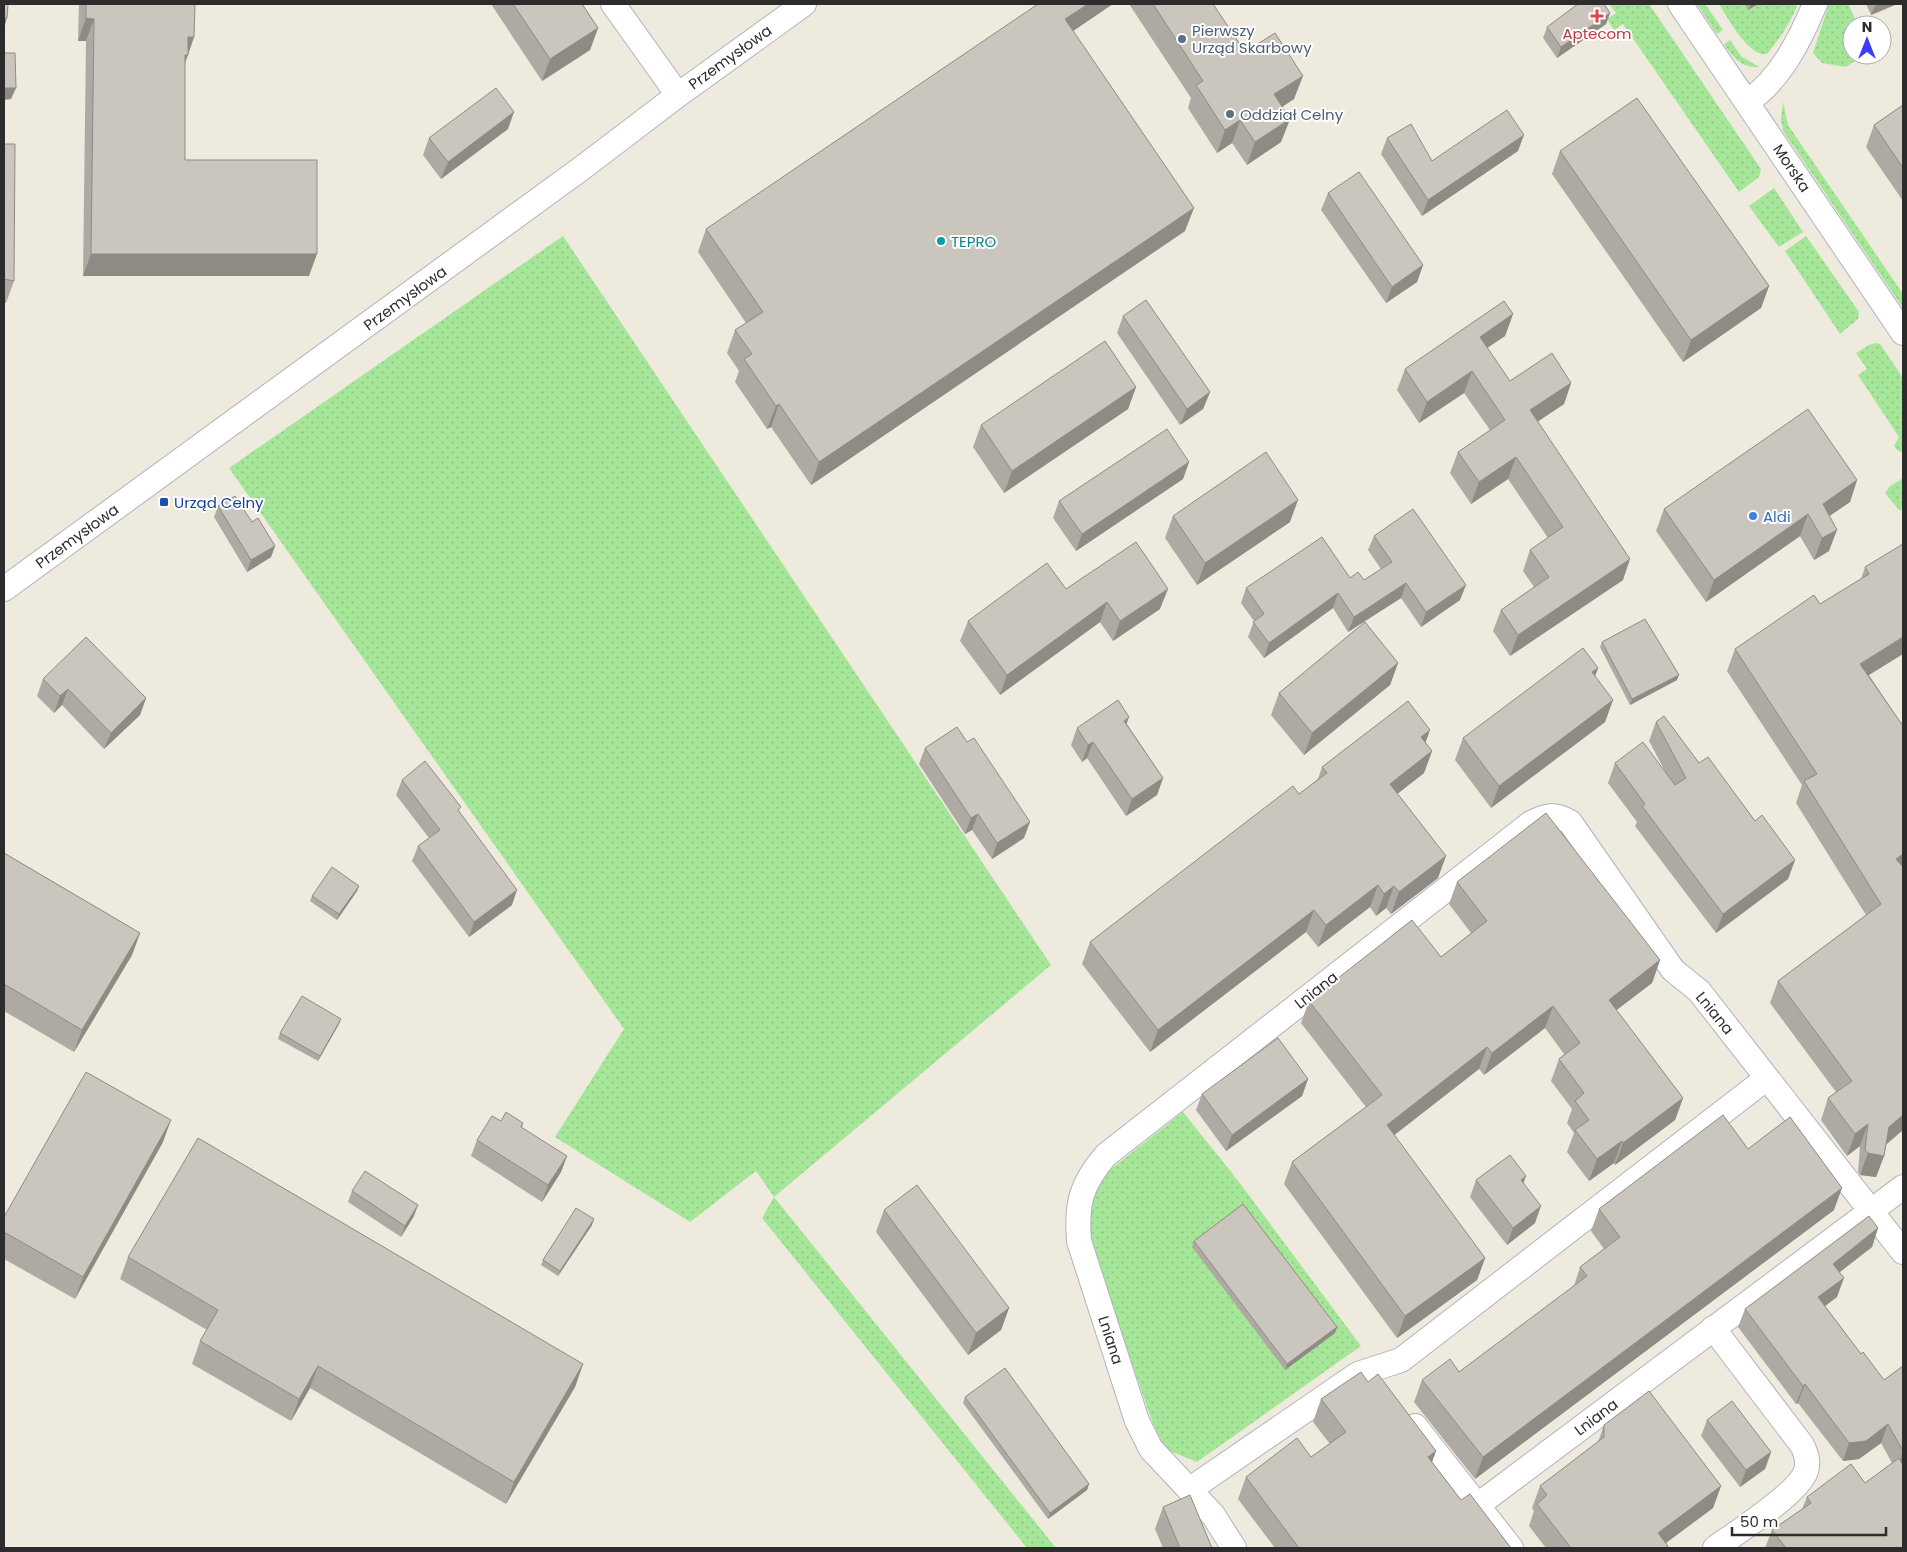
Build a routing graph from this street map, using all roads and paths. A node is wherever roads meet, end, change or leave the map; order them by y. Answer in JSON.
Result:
{"nodes":[{"id":1,"x":613,"y":4,"type":"edge"},
{"id":2,"x":804,"y":4,"type":"edge"},
{"id":3,"x":1680,"y":4,"type":"edge"},
{"id":4,"x":1815,"y":4,"type":"edge"},
{"id":5,"x":678,"y":95,"type":"junction"},
{"id":6,"x":1747,"y":102,"type":"junction"},
{"id":7,"x":1903,"y":333,"type":"edge"},
{"id":8,"x":4,"y":589,"type":"edge"},
{"id":9,"x":1767,"y":1078,"type":"junction"},
{"id":10,"x":1903,"y":1187,"type":"edge"},
{"id":11,"x":1870,"y":1211,"type":"junction"},
{"id":12,"x":1903,"y":1252,"type":"edge"},
{"id":13,"x":1713,"y":1328,"type":"junction"},
{"id":14,"x":1400,"y":1408,"type":"edge"},
{"id":15,"x":1189,"y":1490,"type":"junction"},
{"id":16,"x":1478,"y":1505,"type":"junction"},
{"id":17,"x":1234,"y":1548,"type":"edge"},
{"id":18,"x":1511,"y":1548,"type":"edge"},
{"id":19,"x":1715,"y":1548,"type":"edge"}],
"edges":[{"from":1,"to":5,"type":"street"},
{"from":2,"to":5,"type":"street","name":"Przemysłowa"},
{"from":3,"to":6,"type":"street","name":"Morska"},
{"from":4,"to":6,"type":"street"},
{"from":5,"to":8,"type":"street","name":"Przemysłowa"},
{"from":6,"to":7,"type":"street","name":"Morska"},
{"from":9,"to":11,"type":"street","name":"Lniana"},
{"from":9,"to":15,"type":"street"},
{"from":9,"to":15,"type":"street","name":"Lniana"},
{"from":10,"to":11,"type":"street","name":"Lniana"},
{"from":11,"to":12,"type":"street","name":"Lniana"},
{"from":11,"to":13,"type":"street","name":"Lniana"},
{"from":13,"to":16,"type":"street","name":"Lniana"},
{"from":13,"to":19,"type":"street"},
{"from":14,"to":16,"type":"street"},
{"from":15,"to":17,"type":"street","name":"Lniana"},
{"from":16,"to":18,"type":"street"}]}
